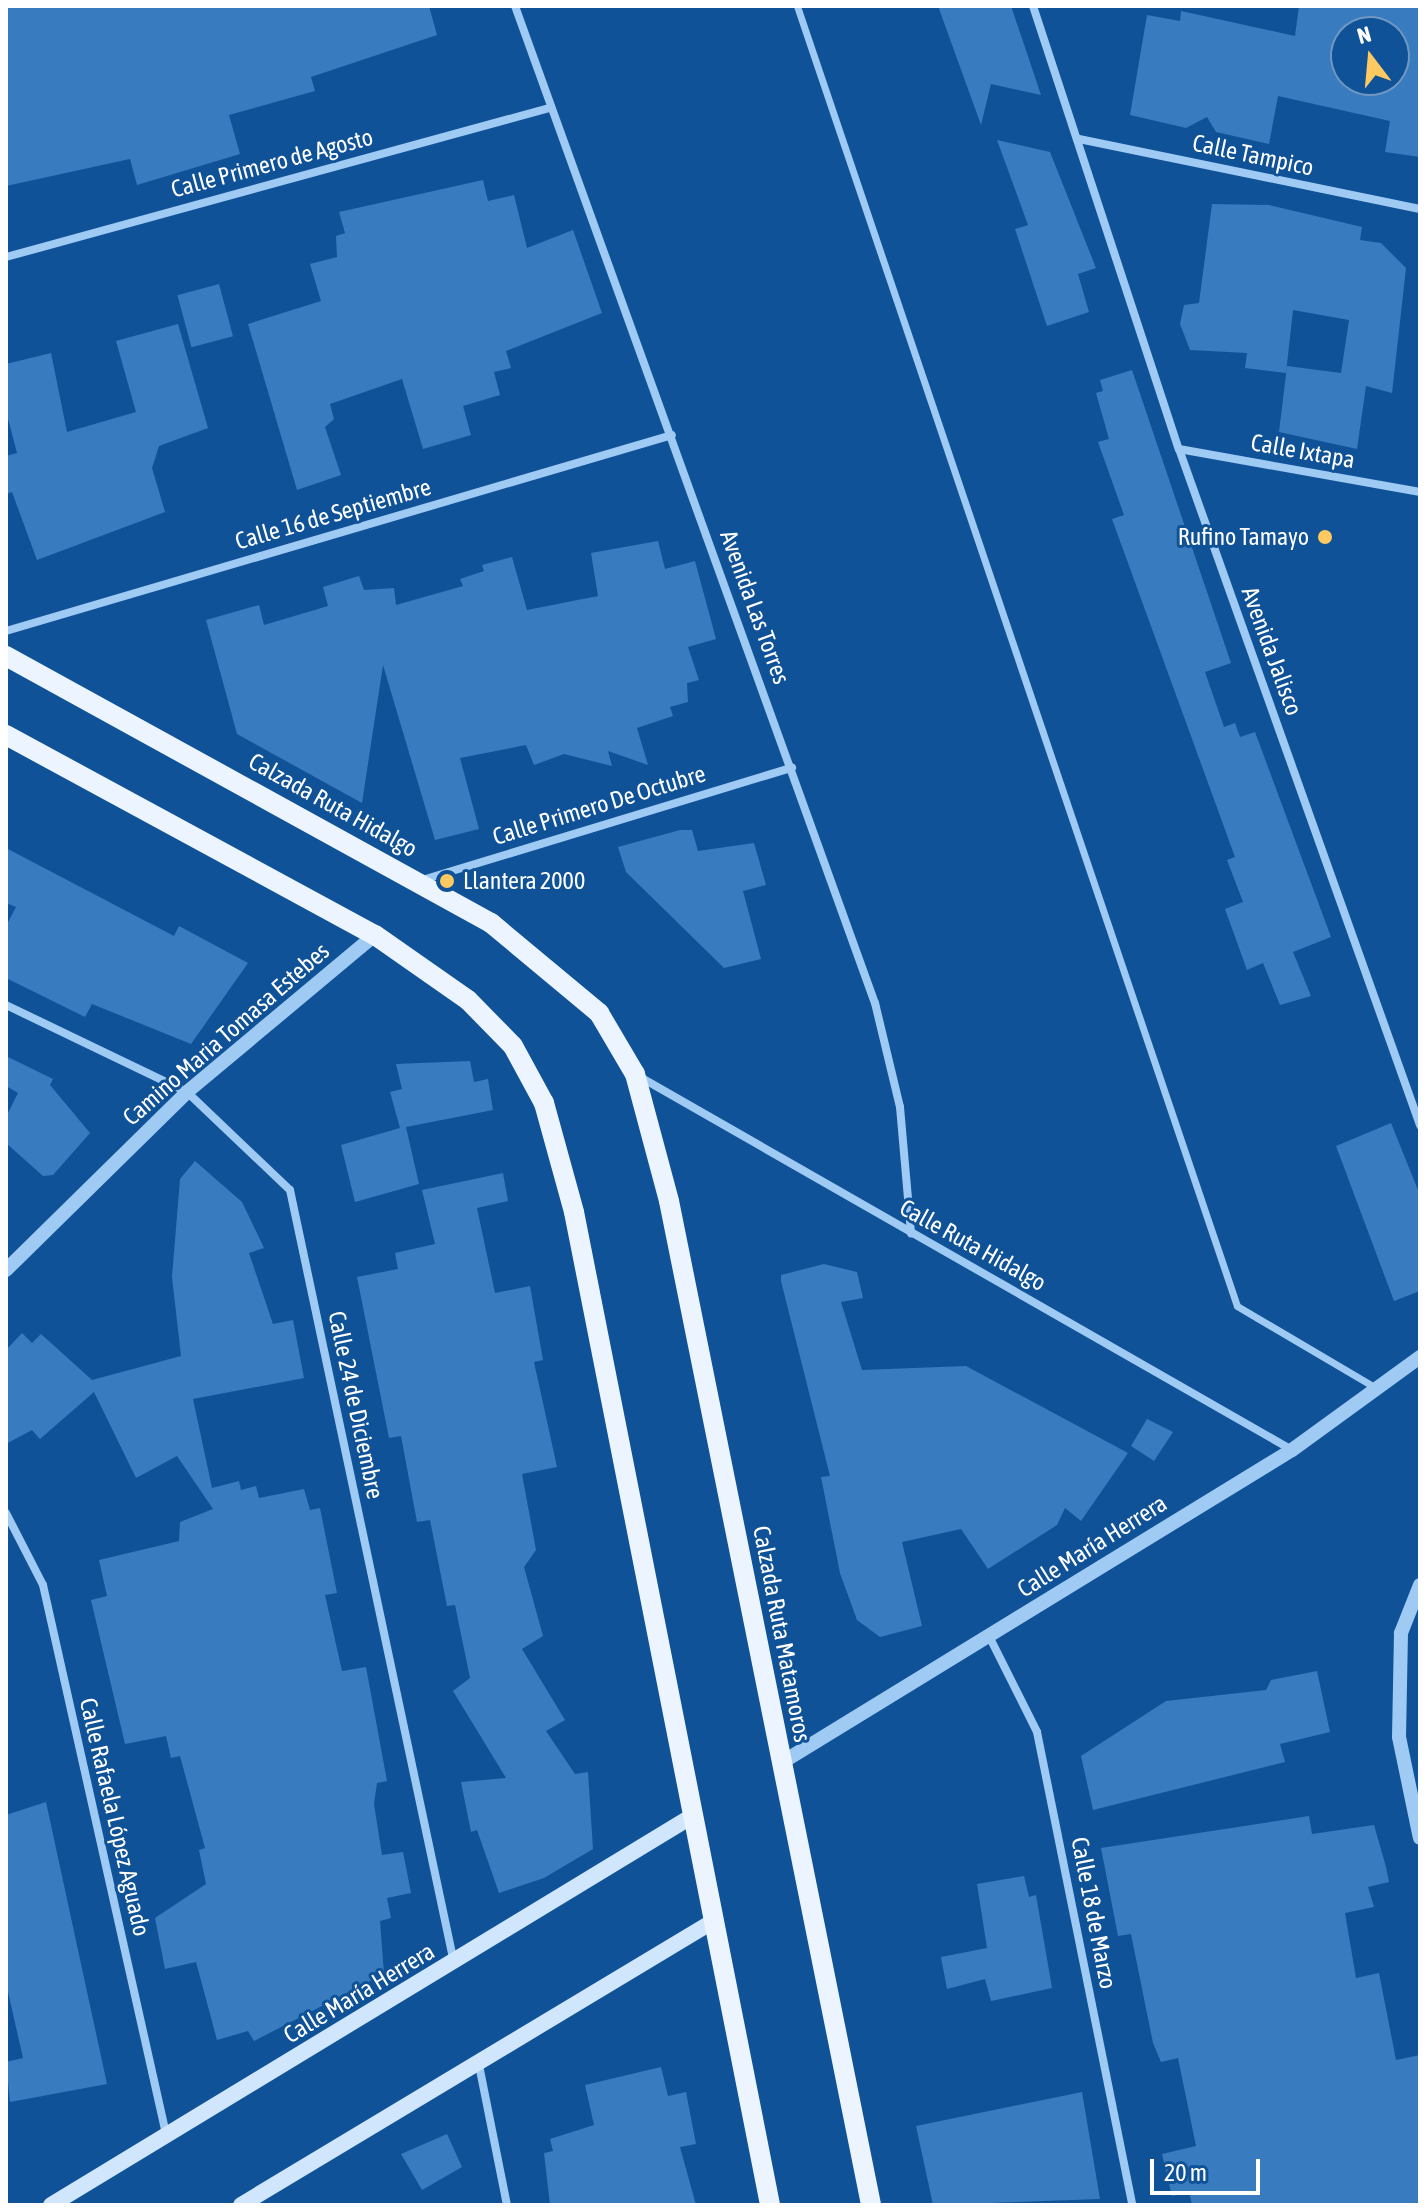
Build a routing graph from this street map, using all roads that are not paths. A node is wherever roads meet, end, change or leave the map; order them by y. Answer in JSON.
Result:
{"nodes":[{"id":1,"x":515,"y":6,"type":"edge"},
{"id":2,"x":797,"y":6,"type":"edge"},
{"id":3,"x":1033,"y":6,"type":"edge"},
{"id":4,"x":549,"y":108,"type":"junction"},
{"id":5,"x":1079,"y":139,"type":"junction"},
{"id":6,"x":1420,"y":209,"type":"edge"},
{"id":7,"x":6,"y":257,"type":"edge"},
{"id":8,"x":672,"y":435,"type":"junction"},
{"id":9,"x":1179,"y":449,"type":"junction"},
{"id":10,"x":1420,"y":492,"type":"edge"},
{"id":11,"x":6,"y":631,"type":"edge"},
{"id":12,"x":6,"y":656,"type":"edge"},
{"id":13,"x":6,"y":735,"type":"edge"},
{"id":14,"x":792,"y":768,"type":"junction"},
{"id":15,"x":418,"y":881,"type":"junction"},
{"id":16,"x":375,"y":935,"type":"junction"},
{"id":17,"x":6,"y":1005,"type":"edge"},
{"id":18,"x":635,"y":1074,"type":"junction"},
{"id":19,"x":187,"y":1092,"type":"junction"},
{"id":20,"x":1420,"y":1125,"type":"edge"},
{"id":21,"x":911,"y":1234,"type":"junction"},
{"id":22,"x":6,"y":1270,"type":"edge"},
{"id":23,"x":1420,"y":1357,"type":"edge"},
{"id":24,"x":1378,"y":1389,"type":"junction"},
{"id":25,"x":1292,"y":1450,"type":"junction"},
{"id":26,"x":6,"y":1513,"type":"edge"},
{"id":27,"x":1420,"y":1585,"type":"edge"},
{"id":28,"x":990,"y":1638,"type":"junction"},
{"id":29,"x":781,"y":1763,"type":"junction"},
{"id":30,"x":689,"y":1818,"type":"junction"},
{"id":31,"x":1420,"y":1838,"type":"edge"},
{"id":32,"x":712,"y":1922,"type":"junction"},
{"id":33,"x":455,"y":1964,"type":"junction"},
{"id":34,"x":479,"y":2065,"type":"junction"},
{"id":35,"x":167,"y":2136,"type":"junction"},
{"id":36,"x":51,"y":2205,"type":"edge"},
{"id":37,"x":241,"y":2205,"type":"edge"},
{"id":38,"x":507,"y":2205,"type":"edge"},
{"id":39,"x":770,"y":2205,"type":"edge"},
{"id":40,"x":871,"y":2205,"type":"edge"},
{"id":41,"x":1132,"y":2205,"type":"edge"}],
"edges":[{"from":1,"to":4,"type":"street","name":"Avenida Las Torres"},
{"from":2,"to":24,"type":"street"},
{"from":3,"to":5,"type":"street","name":"Avenida Jalisco"},
{"from":4,"to":7,"type":"street","name":"Calle Primero de Agosto"},
{"from":4,"to":8,"type":"street","name":"Avenida Las Torres"},
{"from":5,"to":6,"type":"street","name":"Calle Tampico"},
{"from":5,"to":9,"type":"street","name":"Avenida Jalisco"},
{"from":8,"to":11,"type":"street","name":"Calle 16 de Septiembre"},
{"from":8,"to":14,"type":"street","name":"Avenida Las Torres"},
{"from":9,"to":10,"type":"street","name":"Calle Ixtapa"},
{"from":9,"to":20,"type":"street","name":"Avenida Jalisco"},
{"from":12,"to":15,"type":"main road","name":"Calzada Ruta Hidalgo"},
{"from":13,"to":16,"type":"main road"},
{"from":14,"to":15,"type":"street","name":"Calle Primero De Octubre"},
{"from":14,"to":21,"type":"street","name":"Avenida Las Torres"},
{"from":15,"to":18,"type":"main road","name":"Calzada Ruta Hidalgo"},
{"from":16,"to":19,"type":"street","name":"Camino Maria Tomasa Estebes"},
{"from":16,"to":30,"type":"main road"},
{"from":17,"to":19,"type":"street","name":"Calle 24 de Diciembre"},
{"from":18,"to":21,"type":"street","name":"Calle Ruta Hidalgo"},
{"from":18,"to":29,"type":"main road","name":"Calzada Ruta Matamoros"},
{"from":19,"to":22,"type":"street","name":"Camino Maria Tomasa Estebes"},
{"from":19,"to":33,"type":"street","name":"Calle 24 de Diciembre"},
{"from":21,"to":25,"type":"street","name":"Calle Ruta Hidalgo"},
{"from":23,"to":24,"type":"street","name":"Calle María Herrera"},
{"from":24,"to":25,"type":"street","name":"Calle María Herrera"},
{"from":25,"to":28,"type":"street","name":"Calle María Herrera"},
{"from":26,"to":35,"type":"street","name":"Calle Rafaela López Aguado"},
{"from":27,"to":31,"type":"street"},
{"from":28,"to":29,"type":"street","name":"Calle María Herrera"},
{"from":28,"to":41,"type":"street","name":"Calle 18 de Marzo"},
{"from":29,"to":40,"type":"main road","name":"Calzada Ruta Matamoros"},
{"from":30,"to":32,"type":"main road"},
{"from":30,"to":33,"type":"main road","name":"Calle María Herrera"},
{"from":32,"to":34,"type":"main road"},
{"from":32,"to":39,"type":"main road"},
{"from":33,"to":35,"type":"main road","name":"Calle María Herrera"},
{"from":34,"to":37,"type":"main road"},
{"from":34,"to":38,"type":"street"},
{"from":35,"to":36,"type":"main road","name":"Calle María Herrera"}]}
